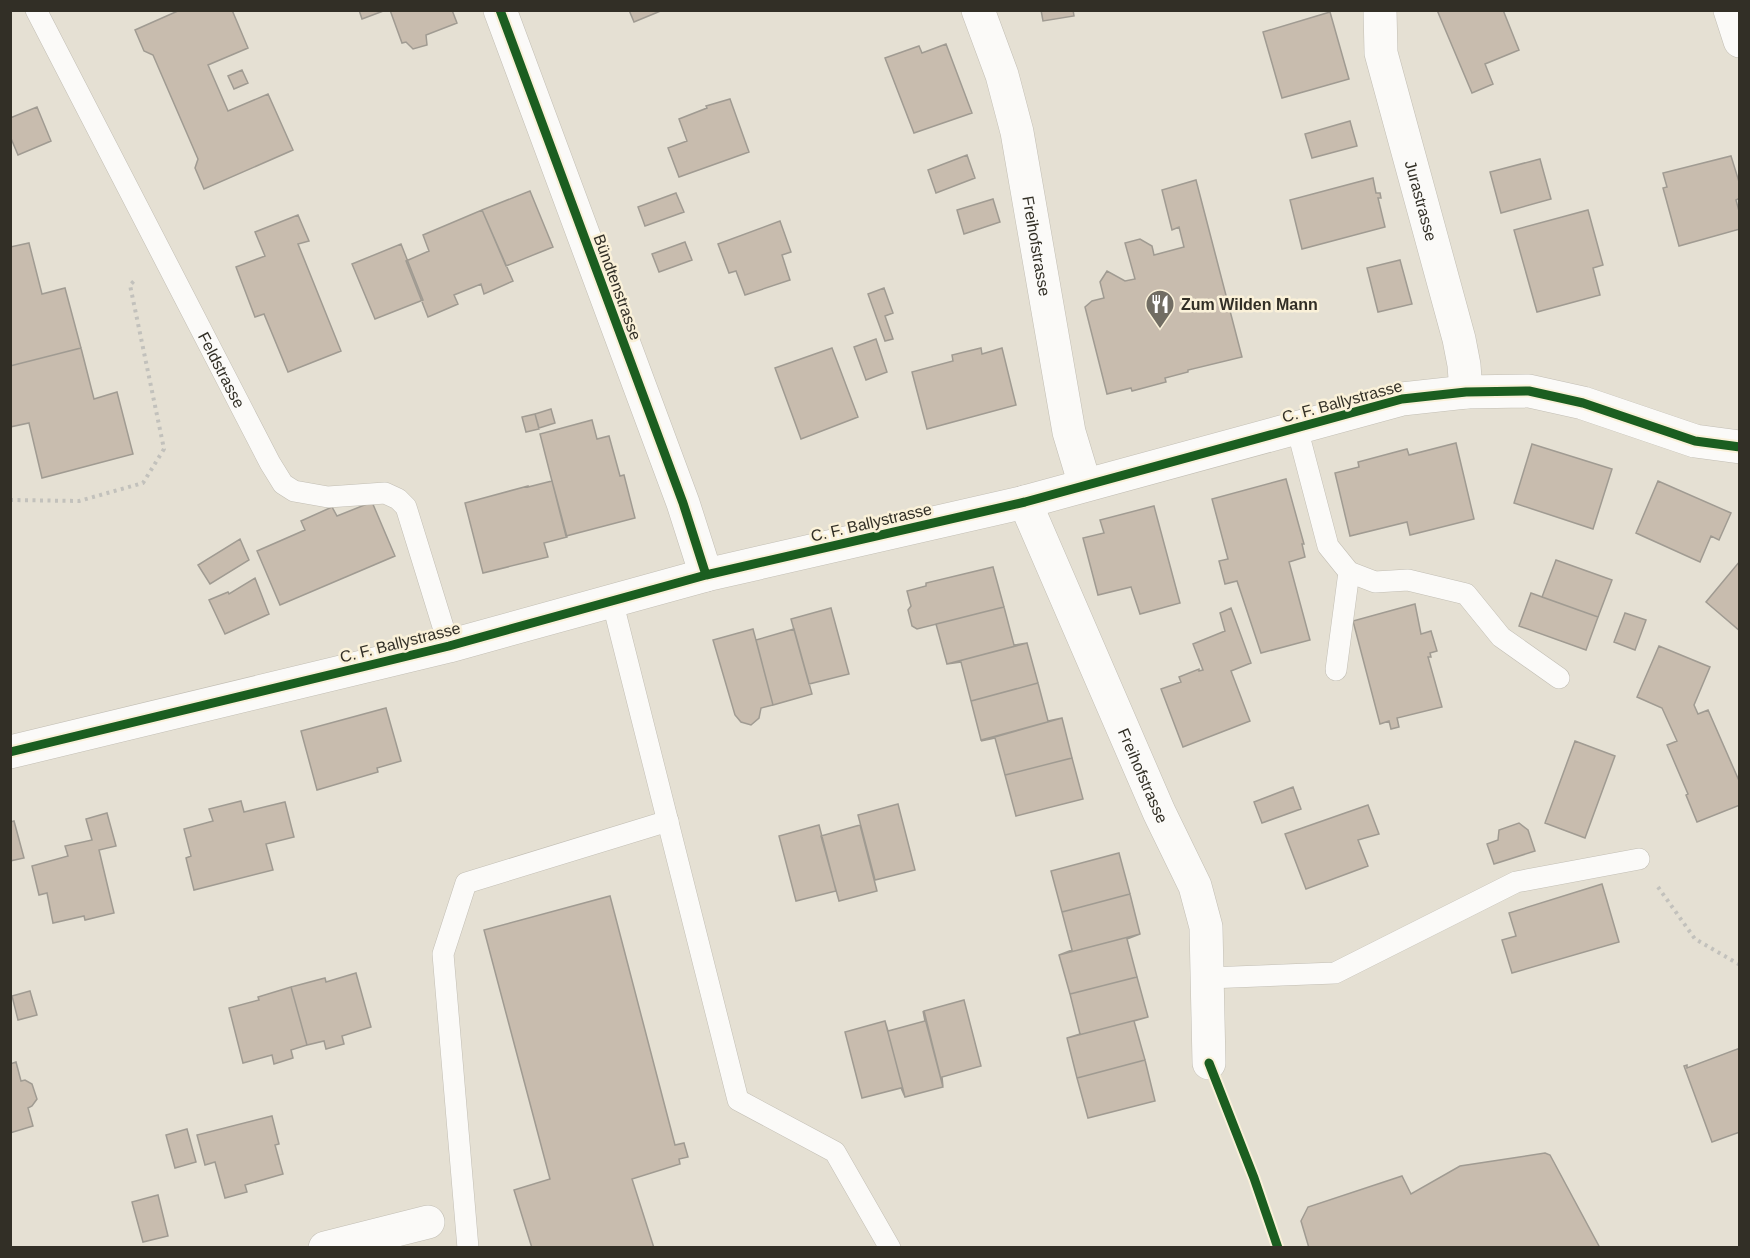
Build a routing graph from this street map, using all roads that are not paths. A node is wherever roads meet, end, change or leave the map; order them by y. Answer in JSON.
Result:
{"nodes":[{"id":1,"x":36,"y":10,"type":"edge"},
{"id":2,"x":500,"y":10,"type":"edge"},
{"id":3,"x":978,"y":10,"type":"edge"},
{"id":4,"x":1380,"y":10,"type":"edge"},
{"id":5,"x":1730,"y":10,"type":"edge"},
{"id":6,"x":1740,"y":41,"type":"edge"},
{"id":7,"x":1466,"y":392,"type":"junction"},
{"id":8,"x":1297,"y":428,"type":"junction"},
{"id":9,"x":1740,"y":447,"type":"edge"},
{"id":10,"x":1085,"y":485,"type":"junction"},
{"id":11,"x":1025,"y":502,"type":"junction"},
{"id":12,"x":1349,"y":572,"type":"junction"},
{"id":13,"x":706,"y":575,"type":"junction"},
{"id":14,"x":612,"y":600,"type":"junction"},
{"id":15,"x":449,"y":646,"type":"junction"},
{"id":16,"x":1336,"y":670,"type":"dead end"},
{"id":17,"x":1559,"y":678,"type":"dead end"},
{"id":18,"x":10,"y":752,"type":"edge"},
{"id":19,"x":668,"y":821,"type":"junction"},
{"id":20,"x":1639,"y":859,"type":"road end"},
{"id":21,"x":1208,"y":978,"type":"junction"},
{"id":22,"x":1209,"y":1063,"type":"dead end"},
{"id":23,"x":465,"y":1211,"type":"junction"},
{"id":24,"x":428,"y":1222,"type":"joint"},
{"id":25,"x":325,"y":1248,"type":"edge"},
{"id":26,"x":468,"y":1248,"type":"edge"},
{"id":27,"x":890,"y":1248,"type":"edge"}],
"edges":[{"from":1,"to":15,"type":"lane","name":"Feldstrasse"},
{"from":2,"to":13,"type":"street","name":"Bündtenstrasse"},
{"from":3,"to":10,"type":"street","name":"Freihofstrasse"},
{"from":4,"to":7,"type":"street","name":"Jurastrasse"},
{"from":5,"to":6,"type":"street"},
{"from":7,"to":8,"type":"street","name":"C. F. Ballystrasse"},
{"from":7,"to":9,"type":"street","name":"C. F. Ballystrasse"},
{"from":8,"to":10,"type":"street","name":"C. F. Ballystrasse"},
{"from":8,"to":12,"type":"lane"},
{"from":10,"to":11,"type":"street","name":"C. F. Ballystrasse"},
{"from":11,"to":13,"type":"street","name":"C. F. Ballystrasse"},
{"from":11,"to":21,"type":"street","name":"Freihofstrasse"},
{"from":12,"to":16,"type":"lane"},
{"from":12,"to":17,"type":"lane"},
{"from":13,"to":14,"type":"street","name":"C. F. Ballystrasse"},
{"from":14,"to":15,"type":"street","name":"C. F. Ballystrasse"},
{"from":14,"to":19,"type":"lane"},
{"from":15,"to":18,"type":"street","name":"C. F. Ballystrasse"},
{"from":19,"to":23,"type":"lane"},
{"from":19,"to":27,"type":"lane"},
{"from":20,"to":21,"type":"lane"},
{"from":21,"to":22,"type":"street","name":"Freihofstrasse"},
{"from":23,"to":24,"type":"lane"},
{"from":23,"to":26,"type":"lane"},
{"from":24,"to":25,"type":"street"}]}
